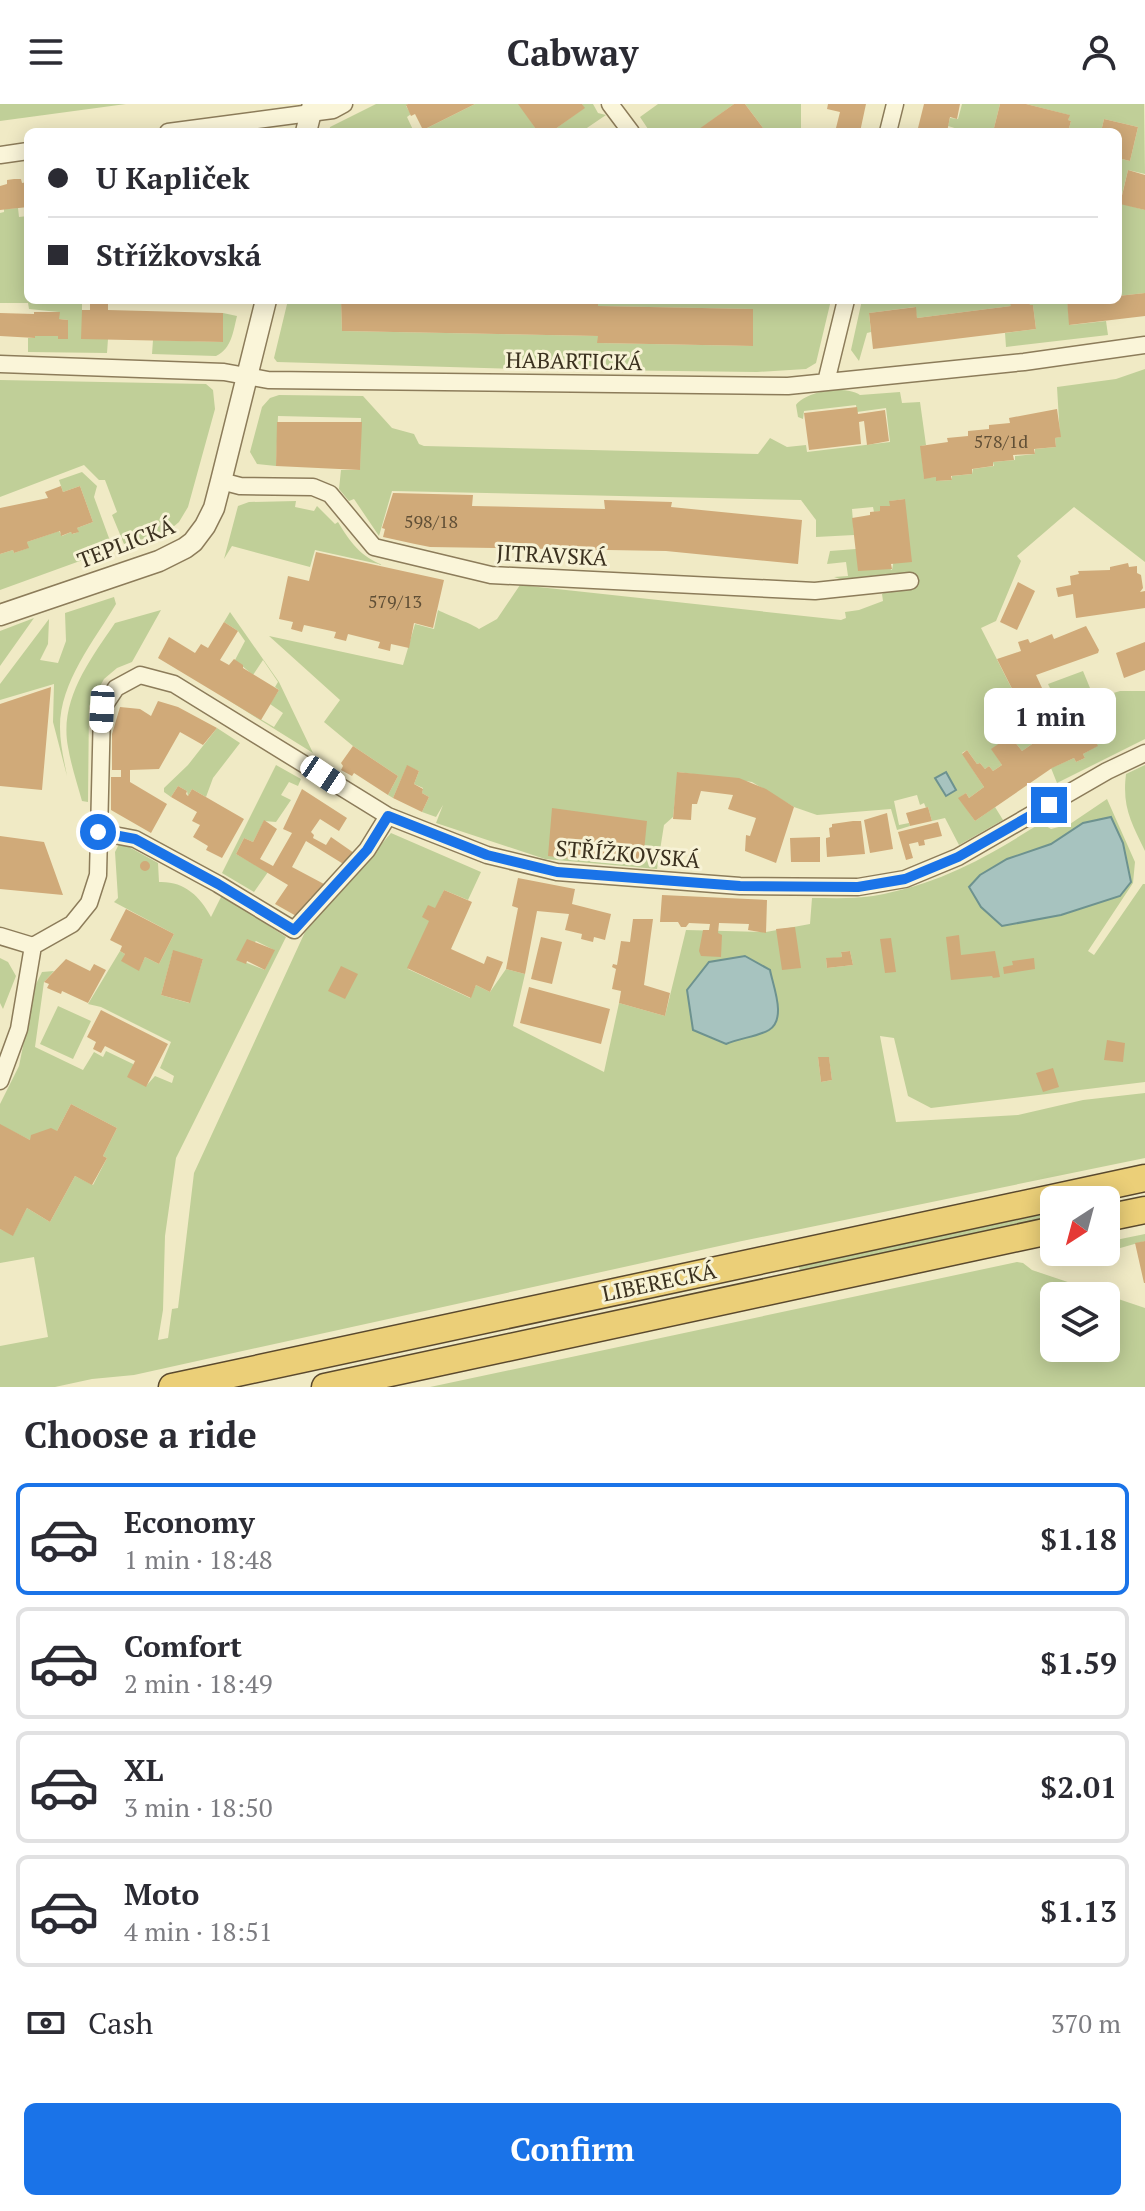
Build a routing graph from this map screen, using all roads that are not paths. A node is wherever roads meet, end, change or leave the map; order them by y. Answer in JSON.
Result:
{"nodes":[{"id":1,"x":344,"y":104,"type":"edge"},
{"id":2,"x":610,"y":104,"type":"edge"},
{"id":3,"x":895,"y":104,"type":"edge"},
{"id":4,"x":310,"y":116,"type":"edge"},
{"id":5,"x":204,"y":128,"type":"edge"},
{"id":6,"x":628,"y":128,"type":"edge"},
{"id":7,"x":889,"y":128,"type":"edge"},
{"id":8,"x":24,"y":152,"type":"edge"},
{"id":9,"x":0,"y":155,"type":"edge"},
{"id":10,"x":265,"y":304,"type":"edge"},
{"id":11,"x":845,"y":304,"type":"edge"},
{"id":12,"x":1145,"y":345,"type":"edge"},
{"id":13,"x":0,"y":364,"type":"edge"},
{"id":14,"x":247,"y":376,"type":"junction"},
{"id":15,"x":826,"y":382,"type":"junction"},
{"id":16,"x":221,"y":481,"type":"junction"},
{"id":17,"x":910,"y":581,"type":"dead end"},
{"id":18,"x":0,"y":615,"type":"edge"},
{"id":19,"x":1145,"y":753,"type":"edge"},
{"id":20,"x":388,"y":816,"type":"junction"},
{"id":21,"x":98,"y":832,"type":"junction"},
{"id":22,"x":0,"y":936,"type":"edge"},
{"id":23,"x":33,"y":946,"type":"junction"},
{"id":24,"x":0,"y":1081,"type":"edge"},
{"id":25,"x":1145,"y":1178,"type":"edge"},
{"id":26,"x":1145,"y":1210,"type":"edge"},
{"id":27,"x":1120,"y":1215,"type":"edge"},
{"id":28,"x":1040,"y":1233,"type":"edge"},
{"id":29,"x":172,"y":1387,"type":"edge"},
{"id":30,"x":325,"y":1387,"type":"edge"}],
"edges":[{"from":1,"to":4,"type":"street"},
{"from":2,"to":6,"type":"street"},
{"from":3,"to":7,"type":"street"},
{"from":4,"to":5,"type":"street"},
{"from":8,"to":9,"type":"street"},
{"from":10,"to":14,"type":"street","name":"TEPLICKÁ"},
{"from":11,"to":15,"type":"street"},
{"from":12,"to":15,"type":"street","name":"HABARTICKÁ"},
{"from":13,"to":14,"type":"street","name":"HABARTICKÁ"},
{"from":14,"to":15,"type":"street","name":"HABARTICKÁ"},
{"from":14,"to":16,"type":"street","name":"TEPLICKÁ"},
{"from":16,"to":17,"type":"street","name":"JITRAVSKÁ"},
{"from":16,"to":18,"type":"street","name":"TEPLICKÁ"},
{"from":19,"to":20,"type":"street","name":"STŘÍŽKOVSKÁ"},
{"from":20,"to":21,"type":"street"},
{"from":20,"to":21,"type":"street","name":"STŘÍŽKOVSKÁ"},
{"from":21,"to":23,"type":"street","name":"STŘÍŽKOVSKÁ"},
{"from":22,"to":23,"type":"street"},
{"from":23,"to":24,"type":"street"},
{"from":25,"to":29,"type":"highway","name":"LIBERECKÁ"},
{"from":26,"to":27,"type":"highway"},
{"from":28,"to":30,"type":"highway","name":"LIBERECKÁ"}]}
